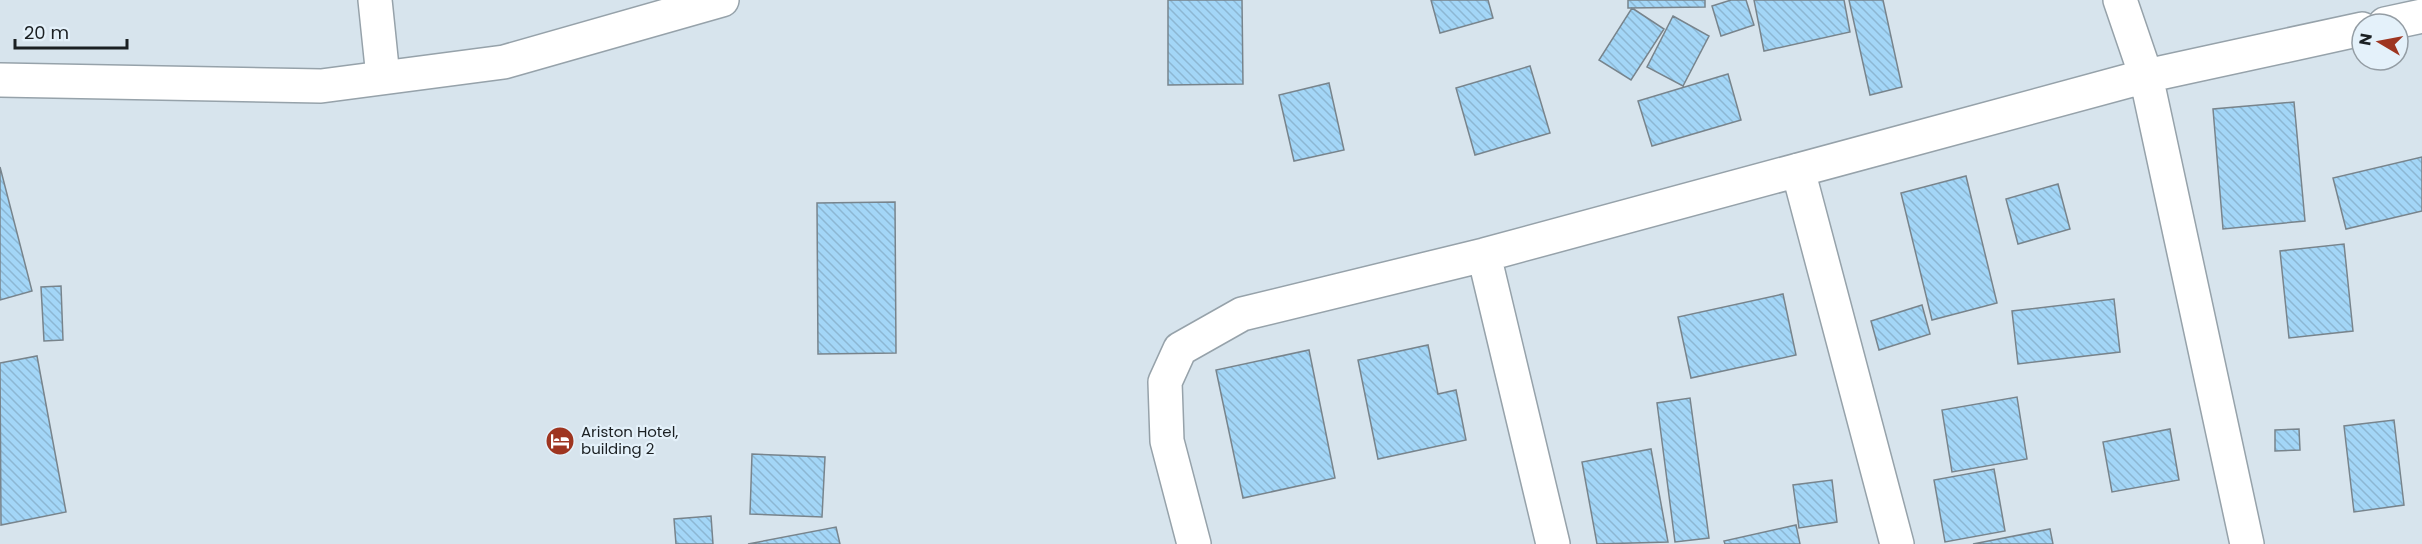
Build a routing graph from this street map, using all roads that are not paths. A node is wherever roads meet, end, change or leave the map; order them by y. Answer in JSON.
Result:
{"nodes":[{"id":1,"x":375,"y":0,"type":"edge"},
{"id":2,"x":722,"y":0,"type":"edge"},
{"id":3,"x":2120,"y":0,"type":"edge"},
{"id":4,"x":2350,"y":32,"type":"edge"},
{"id":5,"x":2146,"y":76,"type":"junction"},
{"id":6,"x":383,"y":77,"type":"junction"},
{"id":7,"x":0,"y":80,"type":"edge"},
{"id":8,"x":1798,"y":170,"type":"junction"},
{"id":9,"x":1484,"y":255,"type":"junction"},
{"id":10,"x":1194,"y":544,"type":"edge"},
{"id":11,"x":1553,"y":544,"type":"edge"},
{"id":12,"x":1897,"y":544,"type":"edge"},
{"id":13,"x":2247,"y":544,"type":"edge"}],
"edges":[{"from":1,"to":6,"type":"street"},
{"from":2,"to":6,"type":"street"},
{"from":3,"to":5,"type":"street"},
{"from":4,"to":5,"type":"street"},
{"from":5,"to":8,"type":"street"},
{"from":5,"to":13,"type":"street"},
{"from":6,"to":7,"type":"street"},
{"from":8,"to":9,"type":"street"},
{"from":8,"to":12,"type":"street"},
{"from":9,"to":10,"type":"street"},
{"from":9,"to":11,"type":"street"}]}
